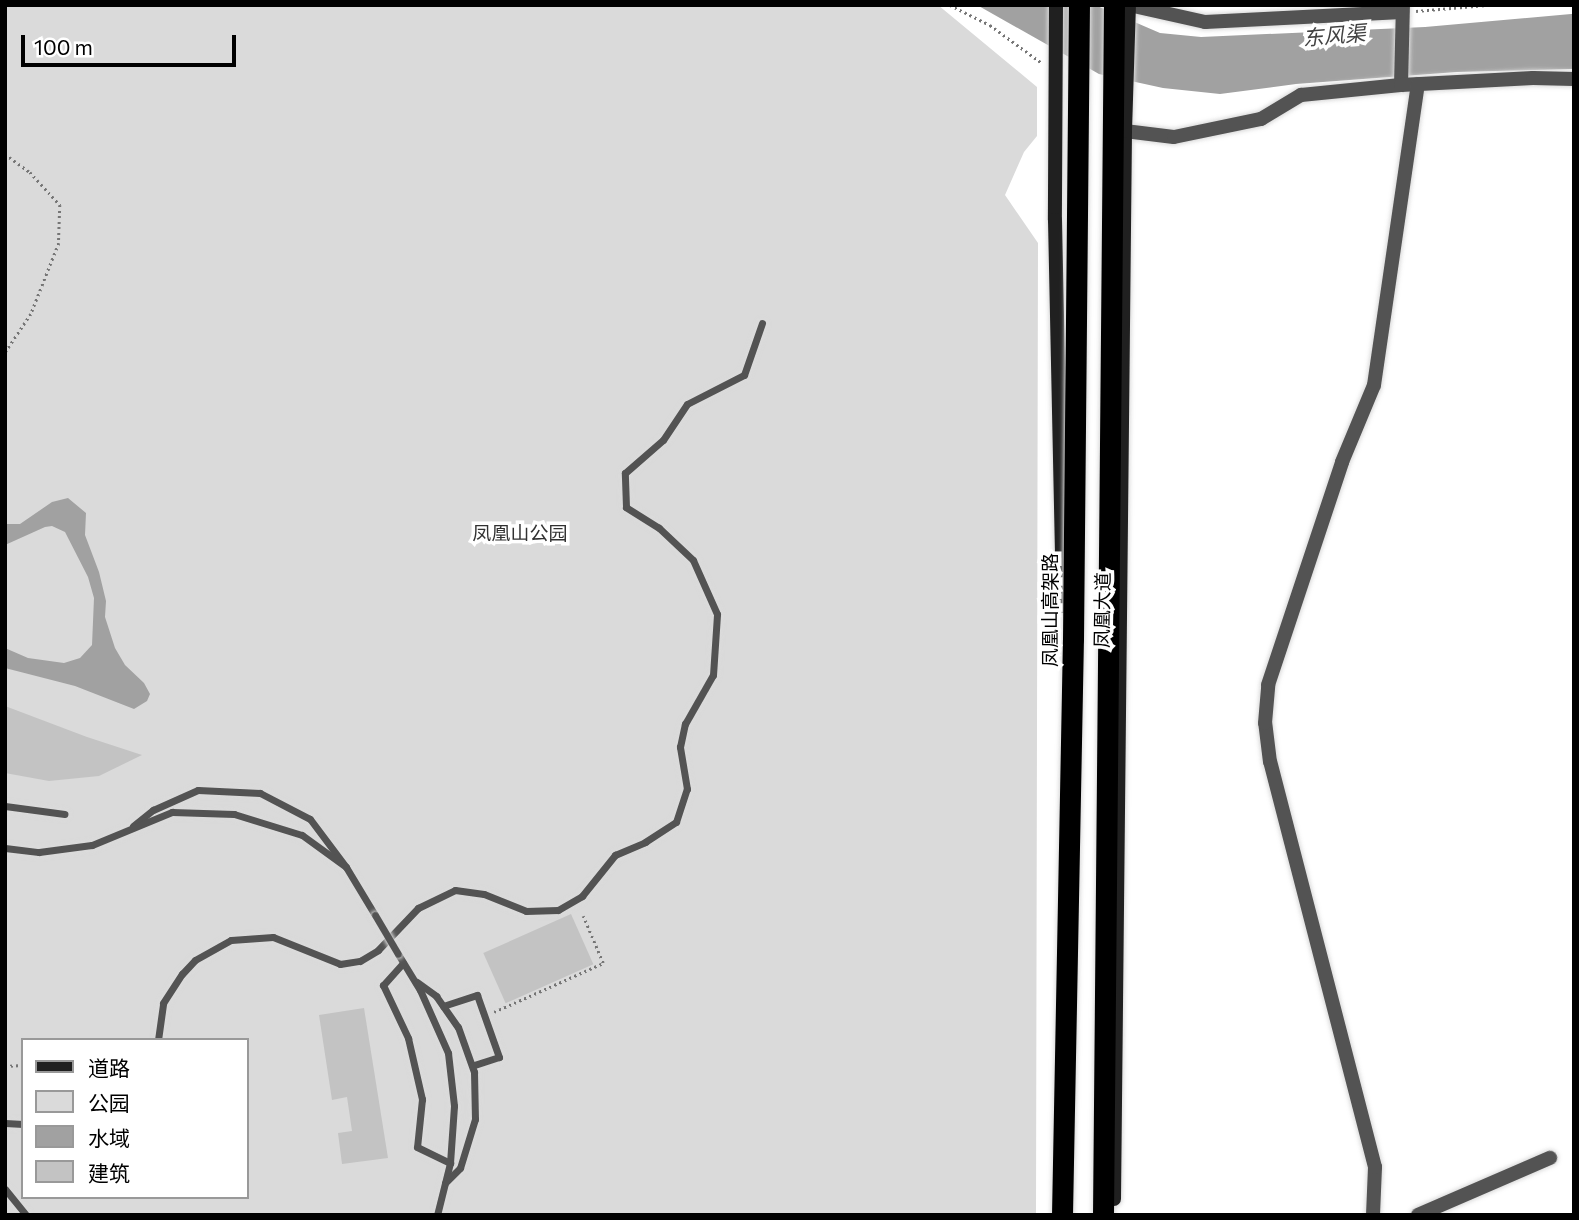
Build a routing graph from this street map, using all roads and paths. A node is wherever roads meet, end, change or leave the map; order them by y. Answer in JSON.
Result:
{"nodes":[{"id":1,"x":950,"y":5,"type":"edge"},
{"id":2,"x":1056,"y":5,"type":"edge"},
{"id":3,"x":1079,"y":5,"type":"edge"},
{"id":4,"x":1487,"y":5,"type":"edge"},
{"id":5,"x":1126,"y":8,"type":"edge"},
{"id":6,"x":1403,"y":8,"type":"edge"},
{"id":7,"x":1054,"y":67,"type":"junction"},
{"id":8,"x":1574,"y":79,"type":"edge"},
{"id":9,"x":1418,"y":84,"type":"junction"},
{"id":10,"x":1401,"y":85,"type":"junction"},
{"id":11,"x":1125,"y":131,"type":"junction"},
{"id":12,"x":5,"y":154,"type":"edge"},
{"id":13,"x":762,"y":323,"type":"dead end"},
{"id":14,"x":5,"y":353,"type":"edge"},
{"id":15,"x":5,"y":806,"type":"edge"},
{"id":16,"x":64,"y":814,"type":"dead end"},
{"id":17,"x":127,"y":831,"type":"junction"},
{"id":18,"x":5,"y":848,"type":"edge"},
{"id":19,"x":346,"y":867,"type":"junction"},
{"id":20,"x":583,"y":916,"type":"dead end"},
{"id":21,"x":403,"y":963,"type":"junction"},
{"id":22,"x":414,"y":979,"type":"junction"},
{"id":23,"x":443,"y":1006,"type":"junction"},
{"id":24,"x":484,"y":1016,"type":"junction"},
{"id":25,"x":158,"y":1038,"type":"edge"},
{"id":26,"x":472,"y":1066,"type":"junction"},
{"id":27,"x":1550,"y":1158,"type":"dead end"},
{"id":28,"x":450,"y":1163,"type":"junction"},
{"id":29,"x":445,"y":1183,"type":"junction"},
{"id":30,"x":5,"y":1189,"type":"edge"},
{"id":31,"x":26,"y":1215,"type":"edge"},
{"id":32,"x":437,"y":1215,"type":"edge"},
{"id":33,"x":1062,"y":1215,"type":"edge"},
{"id":34,"x":1072,"y":1215,"type":"edge"},
{"id":35,"x":1102,"y":1215,"type":"edge"},
{"id":36,"x":1113,"y":1215,"type":"edge"},
{"id":37,"x":1373,"y":1215,"type":"edge"},
{"id":38,"x":1418,"y":1215,"type":"edge"}],
"edges":[{"from":1,"to":7,"type":"path"},
{"from":2,"to":7,"type":"main road","name":"凤凰大道"},
{"from":3,"to":33,"type":"highway","name":"凤凰山高架路","bridge":true},
{"from":4,"to":6,"type":"path"},
{"from":5,"to":6,"type":"street"},
{"from":5,"to":11,"type":"main road","name":"凤凰大道"},
{"from":5,"to":35,"type":"highway"},
{"from":6,"to":10,"type":"street"},
{"from":7,"to":34,"type":"main road","name":"凤凰大道"},
{"from":8,"to":9,"type":"street"},
{"from":9,"to":10,"type":"street"},
{"from":9,"to":37,"type":"street"},
{"from":10,"to":11,"type":"street"},
{"from":11,"to":36,"type":"main road","name":"凤凰大道"},
{"from":12,"to":14,"type":"path"},
{"from":13,"to":25,"type":"lane"},
{"from":15,"to":16,"type":"lane"},
{"from":17,"to":18,"type":"lane"},
{"from":17,"to":19,"type":"lane"},
{"from":17,"to":19,"type":"lane"},
{"from":19,"to":21,"type":"lane","bridge":true},
{"from":20,"to":24,"type":"path"},
{"from":21,"to":22,"type":"lane"},
{"from":21,"to":28,"type":"lane"},
{"from":22,"to":23,"type":"lane"},
{"from":22,"to":28,"type":"lane"},
{"from":23,"to":24,"type":"lane"},
{"from":23,"to":26,"type":"lane"},
{"from":24,"to":26,"type":"lane"},
{"from":26,"to":29,"type":"lane"},
{"from":27,"to":38,"type":"street"},
{"from":28,"to":29,"type":"lane"},
{"from":29,"to":32,"type":"lane"},
{"from":30,"to":31,"type":"lane"}]}
